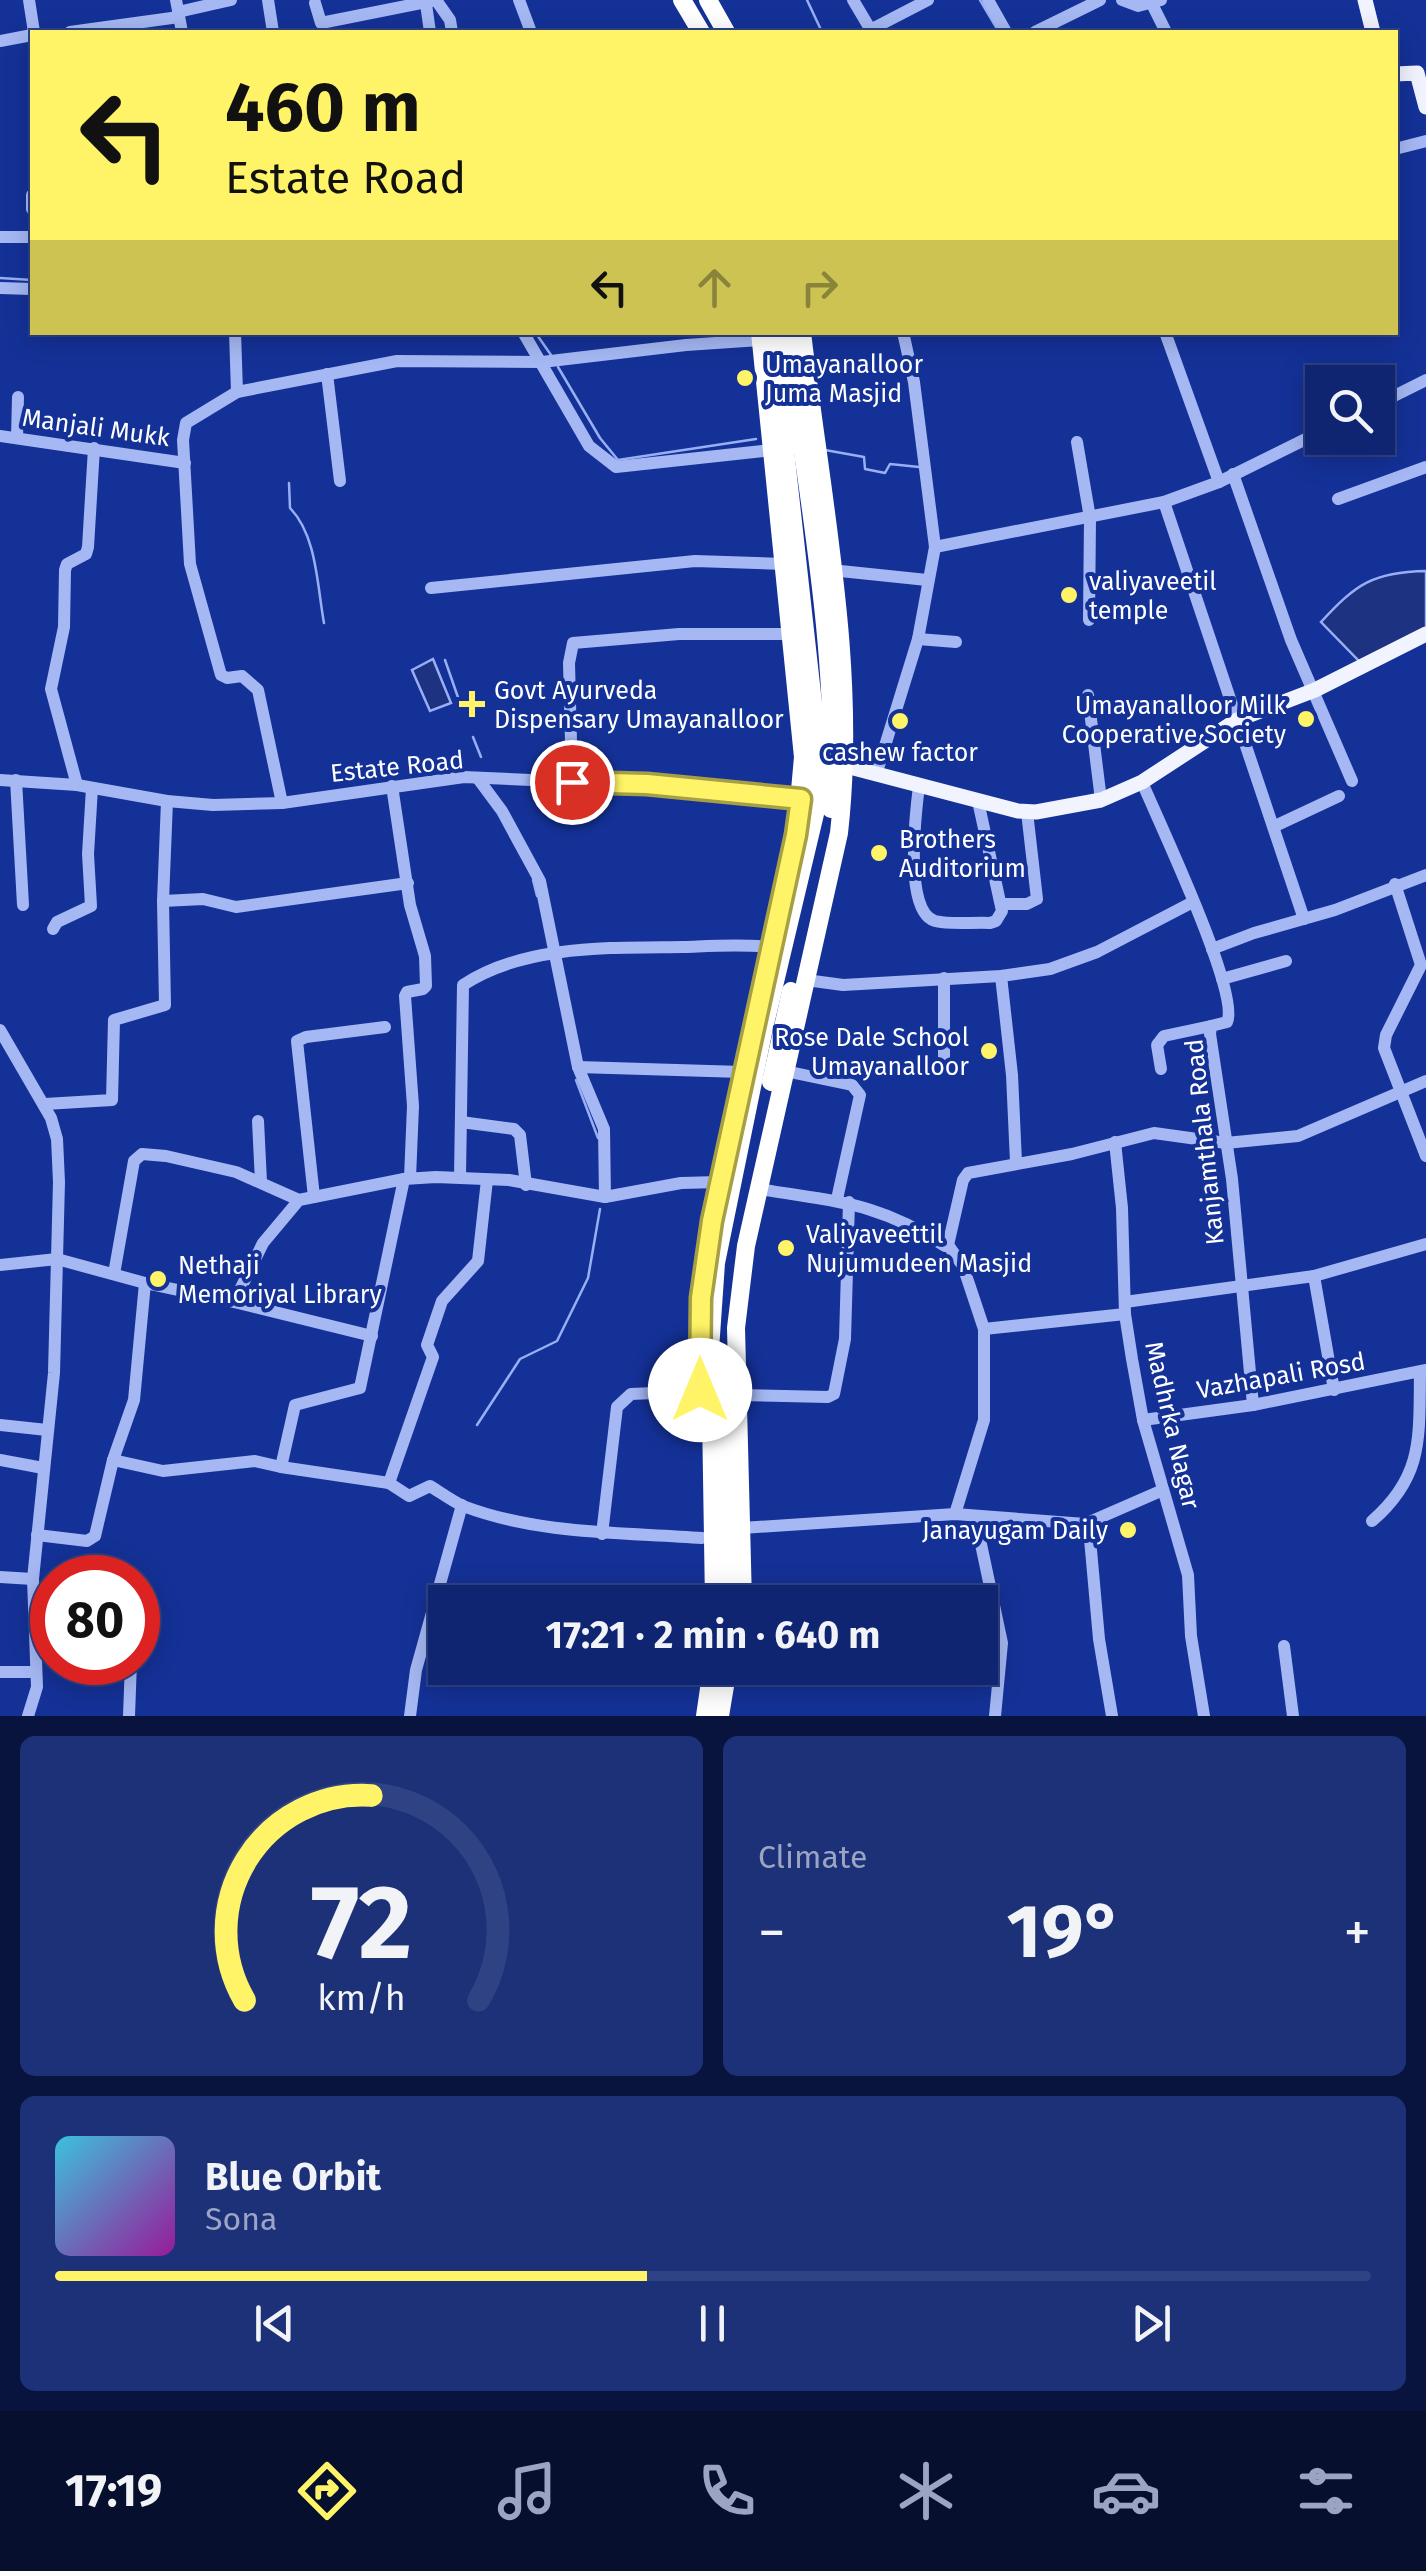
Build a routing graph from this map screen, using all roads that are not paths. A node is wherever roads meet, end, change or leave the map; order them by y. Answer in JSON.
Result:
{"nodes":[{"id":1,"x":29,"y":0,"type":"edge"},
{"id":2,"x":231,"y":0,"type":"edge"},
{"id":3,"x":268,"y":0,"type":"edge"},
{"id":4,"x":519,"y":0,"type":"edge"},
{"id":5,"x":682,"y":0,"type":"edge"},
{"id":6,"x":694,"y":0,"type":"edge"},
{"id":7,"x":708,"y":0,"type":"edge"},
{"id":8,"x":720,"y":0,"type":"edge"},
{"id":9,"x":853,"y":0,"type":"edge"},
{"id":10,"x":928,"y":0,"type":"edge"},
{"id":11,"x":988,"y":0,"type":"edge"},
{"id":12,"x":1100,"y":0,"type":"edge"},
{"id":13,"x":1122,"y":0,"type":"edge"},
{"id":14,"x":1365,"y":0,"type":"edge"},
{"id":15,"x":432,"y":1,"type":"edge"},
{"id":16,"x":1157,"y":2,"type":"edge"},
{"id":17,"x":315,"y":4,"type":"dead end"},
{"id":18,"x":178,"y":10,"type":"edge"},
{"id":19,"x":33,"y":30,"type":"edge"},
{"id":20,"x":80,"y":30,"type":"edge"},
{"id":21,"x":273,"y":30,"type":"edge"},
{"id":22,"x":430,"y":30,"type":"edge"},
{"id":23,"x":452,"y":30,"type":"edge"},
{"id":24,"x":530,"y":30,"type":"edge"},
{"id":25,"x":699,"y":30,"type":"edge"},
{"id":26,"x":711,"y":30,"type":"edge"},
{"id":27,"x":725,"y":30,"type":"edge"},
{"id":28,"x":736,"y":30,"type":"edge"},
{"id":29,"x":870,"y":30,"type":"edge"},
{"id":30,"x":873,"y":30,"type":"edge"},
{"id":31,"x":1005,"y":30,"type":"edge"},
{"id":32,"x":1039,"y":30,"type":"edge"},
{"id":33,"x":1165,"y":30,"type":"edge"},
{"id":34,"x":1373,"y":30,"type":"edge"},
{"id":35,"x":30,"y":35,"type":"edge"},
{"id":36,"x":0,"y":41,"type":"edge"},
{"id":37,"x":1421,"y":72,"type":"edge"},
{"id":38,"x":1426,"y":107,"type":"edge"},
{"id":39,"x":1426,"y":141,"type":"edge"},
{"id":40,"x":1398,"y":149,"type":"edge"},
{"id":41,"x":0,"y":237,"type":"edge"},
{"id":42,"x":30,"y":237,"type":"edge"},
{"id":43,"x":0,"y":288,"type":"edge"},
{"id":44,"x":30,"y":289,"type":"edge"},
{"id":45,"x":235,"y":335,"type":"edge"},
{"id":46,"x":525,"y":335,"type":"edge"},
{"id":47,"x":764,"y":335,"type":"edge"},
{"id":48,"x":786,"y":335,"type":"edge"},
{"id":49,"x":802,"y":335,"type":"edge"},
{"id":50,"x":904,"y":335,"type":"edge"},
{"id":51,"x":1166,"y":335,"type":"edge"},
{"id":52,"x":542,"y":362,"type":"junction"},
{"id":53,"x":327,"y":374,"type":"junction"},
{"id":54,"x":1426,"y":380,"type":"edge"},
{"id":55,"x":237,"y":392,"type":"junction"},
{"id":56,"x":1395,"y":396,"type":"edge"},
{"id":57,"x":18,"y":397,"type":"dead end"},
{"id":58,"x":0,"y":436,"type":"edge"},
{"id":59,"x":16,"y":438,"type":"junction"},
{"id":60,"x":1305,"y":439,"type":"edge"},
{"id":61,"x":1077,"y":442,"type":"dead end"},
{"id":62,"x":94,"y":448,"type":"junction"},
{"id":63,"x":772,"y":450,"type":"junction"},
{"id":64,"x":186,"y":463,"type":"junction"},
{"id":65,"x":1426,"y":468,"type":"edge"},
{"id":66,"x":1232,"y":474,"type":"junction"},
{"id":67,"x":340,"y":480,"type":"dead end"},
{"id":68,"x":1219,"y":482,"type":"junction"},
{"id":69,"x":1338,"y":499,"type":"dead end"},
{"id":70,"x":1164,"y":502,"type":"junction"},
{"id":71,"x":1090,"y":518,"type":"junction"},
{"id":72,"x":935,"y":547,"type":"junction"},
{"id":73,"x":785,"y":564,"type":"junction"},
{"id":74,"x":832,"y":570,"type":"junction"},
{"id":75,"x":927,"y":580,"type":"junction"},
{"id":76,"x":431,"y":588,"type":"dead end"},
{"id":77,"x":1089,"y":620,"type":"dead end"},
{"id":78,"x":792,"y":634,"type":"junction"},
{"id":79,"x":1426,"y":634,"type":"edge"},
{"id":80,"x":918,"y":639,"type":"junction"},
{"id":81,"x":956,"y":642,"type":"dead end"},
{"id":82,"x":1315,"y":690,"type":"junction"},
{"id":83,"x":1088,"y":695,"type":"dead end"},
{"id":84,"x":1237,"y":720,"type":"junction"},
{"id":85,"x":846,"y":766,"type":"junction"},
{"id":86,"x":876,"y":775,"type":"junction"},
{"id":87,"x":0,"y":780,"type":"edge"},
{"id":88,"x":16,"y":780,"type":"junction"},
{"id":89,"x":479,"y":780,"type":"junction"},
{"id":90,"x":1352,"y":781,"type":"dead end"},
{"id":91,"x":572,"y":782,"type":"junction"},
{"id":92,"x":1142,"y":782,"type":"junction"},
{"id":93,"x":77,"y":785,"type":"junction"},
{"id":94,"x":392,"y":786,"type":"junction"},
{"id":95,"x":919,"y":786,"type":"junction"},
{"id":96,"x":92,"y":788,"type":"junction"},
{"id":97,"x":1339,"y":796,"type":"dead end"},
{"id":98,"x":801,"y":799,"type":"junction"},
{"id":99,"x":1100,"y":800,"type":"junction"},
{"id":100,"x":167,"y":801,"type":"junction"},
{"id":101,"x":978,"y":801,"type":"junction"},
{"id":102,"x":282,"y":803,"type":"junction"},
{"id":103,"x":1027,"y":812,"type":"junction"},
{"id":104,"x":1274,"y":826,"type":"junction"},
{"id":105,"x":1426,"y":875,"type":"edge"},
{"id":106,"x":408,"y":884,"type":"junction"},
{"id":107,"x":1395,"y":884,"type":"junction"},
{"id":108,"x":163,"y":901,"type":"junction"},
{"id":109,"x":1194,"y":902,"type":"junction"},
{"id":110,"x":1002,"y":904,"type":"junction"},
{"id":111,"x":23,"y":905,"type":"dead end"},
{"id":112,"x":1304,"y":918,"type":"junction"},
{"id":113,"x":52,"y":929,"type":"dead end"},
{"id":114,"x":770,"y":947,"type":"junction"},
{"id":115,"x":1212,"y":949,"type":"junction"},
{"id":116,"x":554,"y":954,"type":"junction"},
{"id":117,"x":1286,"y":961,"type":"dead end"},
{"id":118,"x":1001,"y":976,"type":"junction"},
{"id":119,"x":944,"y":978,"type":"junction"},
{"id":120,"x":1222,"y":979,"type":"junction"},
{"id":121,"x":806,"y":980,"type":"junction"},
{"id":122,"x":1211,"y":1026,"type":"junction"},
{"id":123,"x":385,"y":1027,"type":"dead end"},
{"id":124,"x":0,"y":1030,"type":"edge"},
{"id":125,"x":944,"y":1064,"type":"dead end"},
{"id":126,"x":578,"y":1067,"type":"junction"},
{"id":127,"x":1161,"y":1070,"type":"dead end"},
{"id":128,"x":742,"y":1072,"type":"junction"},
{"id":129,"x":785,"y":1072,"type":"junction"},
{"id":130,"x":1426,"y":1081,"type":"edge"},
{"id":131,"x":1403,"y":1092,"type":"junction"},
{"id":132,"x":44,"y":1104,"type":"junction"},
{"id":133,"x":258,"y":1120,"type":"dead end"},
{"id":134,"x":461,"y":1122,"type":"junction"},
{"id":135,"x":1115,"y":1142,"type":"junction"},
{"id":136,"x":1226,"y":1144,"type":"junction"},
{"id":137,"x":1426,"y":1156,"type":"edge"},
{"id":138,"x":1016,"y":1162,"type":"junction"},
{"id":139,"x":460,"y":1177,"type":"junction"},
{"id":140,"x":407,"y":1178,"type":"junction"},
{"id":141,"x":487,"y":1180,"type":"junction"},
{"id":142,"x":261,"y":1182,"type":"junction"},
{"id":143,"x":719,"y":1182,"type":"junction"},
{"id":144,"x":526,"y":1184,"type":"junction"},
{"id":145,"x":759,"y":1189,"type":"junction"},
{"id":146,"x":605,"y":1196,"type":"junction"},
{"id":147,"x":314,"y":1197,"type":"junction"},
{"id":148,"x":299,"y":1200,"type":"junction"},
{"id":149,"x":843,"y":1201,"type":"junction"},
{"id":150,"x":1426,"y":1244,"type":"edge"},
{"id":151,"x":948,"y":1245,"type":"junction"},
{"id":152,"x":57,"y":1259,"type":"junction"},
{"id":153,"x":0,"y":1265,"type":"edge"},
{"id":154,"x":114,"y":1274,"type":"junction"},
{"id":155,"x":1314,"y":1276,"type":"junction"},
{"id":156,"x":145,"y":1283,"type":"junction"},
{"id":157,"x":1241,"y":1285,"type":"junction"},
{"id":158,"x":234,"y":1302,"type":"junction"},
{"id":159,"x":1125,"y":1308,"type":"junction"},
{"id":160,"x":984,"y":1329,"type":"junction"},
{"id":161,"x":372,"y":1336,"type":"junction"},
{"id":162,"x":1423,"y":1371,"type":"edge"},
{"id":163,"x":700,"y":1390,"type":"junction"},
{"id":164,"x":1334,"y":1390,"type":"junction"},
{"id":165,"x":738,"y":1395,"type":"junction"},
{"id":166,"x":1253,"y":1405,"type":"junction"},
{"id":167,"x":1143,"y":1420,"type":"junction"},
{"id":168,"x":0,"y":1426,"type":"edge"},
{"id":169,"x":47,"y":1430,"type":"junction"},
{"id":170,"x":0,"y":1460,"type":"edge"},
{"id":171,"x":113,"y":1460,"type":"junction"},
{"id":172,"x":281,"y":1467,"type":"junction"},
{"id":173,"x":43,"y":1468,"type":"junction"},
{"id":174,"x":389,"y":1483,"type":"junction"},
{"id":175,"x":1163,"y":1490,"type":"junction"},
{"id":176,"x":462,"y":1506,"type":"junction"},
{"id":177,"x":954,"y":1514,"type":"junction"},
{"id":178,"x":975,"y":1516,"type":"junction"},
{"id":179,"x":1372,"y":1521,"type":"dead end"},
{"id":180,"x":1085,"y":1524,"type":"junction"},
{"id":181,"x":742,"y":1528,"type":"junction"},
{"id":182,"x":602,"y":1534,"type":"junction"},
{"id":183,"x":37,"y":1535,"type":"junction"},
{"id":184,"x":702,"y":1538,"type":"junction"},
{"id":185,"x":35,"y":1555,"type":"edge"},
{"id":186,"x":0,"y":1577,"type":"edge"},
{"id":187,"x":30,"y":1579,"type":"edge"},
{"id":188,"x":702,"y":1585,"type":"edge"},
{"id":189,"x":714,"y":1585,"type":"edge"},
{"id":190,"x":730,"y":1585,"type":"edge"},
{"id":191,"x":743,"y":1585,"type":"edge"},
{"id":192,"x":1284,"y":1646,"type":"dead end"},
{"id":193,"x":30,"y":1668,"type":"edge"},
{"id":194,"x":0,"y":1672,"type":"edge"},
{"id":195,"x":36,"y":1685,"type":"edge"},
{"id":196,"x":130,"y":1685,"type":"edge"},
{"id":197,"x":698,"y":1685,"type":"edge"},
{"id":198,"x":710,"y":1685,"type":"edge"},
{"id":199,"x":725,"y":1685,"type":"edge"},
{"id":200,"x":737,"y":1685,"type":"edge"},
{"id":201,"x":28,"y":1716,"type":"edge"},
{"id":202,"x":129,"y":1716,"type":"edge"},
{"id":203,"x":410,"y":1716,"type":"edge"},
{"id":204,"x":693,"y":1716,"type":"edge"},
{"id":205,"x":705,"y":1716,"type":"edge"},
{"id":206,"x":720,"y":1716,"type":"edge"},
{"id":207,"x":732,"y":1716,"type":"edge"},
{"id":208,"x":994,"y":1716,"type":"edge"},
{"id":209,"x":1112,"y":1716,"type":"edge"},
{"id":210,"x":1204,"y":1716,"type":"edge"},
{"id":211,"x":1293,"y":1716,"type":"edge"}],
"edges":[{"from":1,"to":19,"type":"street"},
{"from":2,"to":18,"type":"street"},
{"from":3,"to":21,"type":"street"},
{"from":4,"to":24,"type":"street"},
{"from":5,"to":25,"type":"highway"},
{"from":6,"to":26,"type":"highway"},
{"from":7,"to":27,"type":"highway"},
{"from":8,"to":28,"type":"highway"},
{"from":9,"to":29,"type":"street"},
{"from":10,"to":30,"type":"street"},
{"from":11,"to":31,"type":"street"},
{"from":12,"to":32,"type":"street"},
{"from":13,"to":16,"type":"street"},
{"from":14,"to":34,"type":"main road"},
{"from":15,"to":17,"type":"street"},
{"from":15,"to":22,"type":"street"},
{"from":15,"to":23,"type":"street"},
{"from":16,"to":33,"type":"street"},
{"from":18,"to":20,"type":"street"},
{"from":35,"to":36,"type":"street"},
{"from":37,"to":38,"type":"main road"},
{"from":39,"to":40,"type":"street"},
{"from":41,"to":42,"type":"street"},
{"from":43,"to":44,"type":"street"},
{"from":45,"to":55,"type":"street"},
{"from":46,"to":52,"type":"street"},
{"from":47,"to":52,"type":"street"},
{"from":47,"to":63,"type":"highway"},
{"from":47,"to":189,"type":"highway"},
{"from":48,"to":190,"type":"highway"},
{"from":49,"to":74,"type":"highway"},
{"from":50,"to":72,"type":"street"},
{"from":51,"to":68,"type":"street"},
{"from":52,"to":53,"type":"street"},
{"from":52,"to":63,"type":"street"},
{"from":53,"to":55,"type":"street"},
{"from":53,"to":67,"type":"street"},
{"from":54,"to":56,"type":"street"},
{"from":55,"to":64,"type":"street"},
{"from":57,"to":59,"type":"street"},
{"from":58,"to":59,"type":"street","name":"Manjali Mukk"},
{"from":59,"to":62,"type":"street","name":"Manjali Mukk"},
{"from":60,"to":66,"type":"street"},
{"from":61,"to":71,"type":"street"},
{"from":62,"to":64,"type":"street","name":"Manjali Mukk"},
{"from":62,"to":93,"type":"street"},
{"from":63,"to":73,"type":"highway"},
{"from":64,"to":102,"type":"street"},
{"from":65,"to":69,"type":"street"},
{"from":66,"to":68,"type":"street"},
{"from":66,"to":82,"type":"street"},
{"from":68,"to":70,"type":"street"},
{"from":70,"to":71,"type":"street"},
{"from":70,"to":84,"type":"street"},
{"from":71,"to":72,"type":"street"},
{"from":71,"to":77,"type":"street"},
{"from":72,"to":75,"type":"street"},
{"from":73,"to":76,"type":"street"},
{"from":73,"to":78,"type":"highway"},
{"from":74,"to":75,"type":"street"},
{"from":74,"to":85,"type":"highway"},
{"from":75,"to":80,"type":"street"},
{"from":78,"to":91,"type":"street"},
{"from":78,"to":98,"type":"highway"},
{"from":79,"to":82,"type":"main road"},
{"from":80,"to":81,"type":"street"},
{"from":80,"to":86,"type":"street"},
{"from":82,"to":84,"type":"main road"},
{"from":82,"to":90,"type":"street"},
{"from":83,"to":99,"type":"street"},
{"from":84,"to":92,"type":"main road"},
{"from":84,"to":104,"type":"street"},
{"from":85,"to":86,"type":"main road"},
{"from":85,"to":121,"type":"highway"},
{"from":86,"to":95,"type":"main road"},
{"from":87,"to":88,"type":"street","name":"Estate Road"},
{"from":88,"to":93,"type":"street","name":"Estate Road"},
{"from":88,"to":111,"type":"street"},
{"from":89,"to":91,"type":"street","name":"Estate Road"},
{"from":89,"to":94,"type":"street","name":"Estate Road"},
{"from":89,"to":116,"type":"street"},
{"from":91,"to":98,"type":"street","name":"Estate Road"},
{"from":92,"to":99,"type":"main road"},
{"from":92,"to":109,"type":"street","name":"Kanjamthala Road"},
{"from":93,"to":96,"type":"street","name":"Estate Road"},
{"from":94,"to":102,"type":"street","name":"Estate Road"},
{"from":94,"to":106,"type":"street"},
{"from":95,"to":101,"type":"main road"},
{"from":95,"to":110,"type":"street"},
{"from":96,"to":100,"type":"street","name":"Estate Road"},
{"from":96,"to":113,"type":"street"},
{"from":97,"to":104,"type":"street"},
{"from":98,"to":114,"type":"highway"},
{"from":99,"to":103,"type":"main road"},
{"from":100,"to":102,"type":"street","name":"Estate Road"},
{"from":100,"to":108,"type":"street"},
{"from":101,"to":103,"type":"main road"},
{"from":101,"to":110,"type":"street"},
{"from":103,"to":110,"type":"street"},
{"from":104,"to":112,"type":"street"},
{"from":105,"to":107,"type":"street"},
{"from":106,"to":108,"type":"street"},
{"from":106,"to":140,"type":"street"},
{"from":107,"to":112,"type":"street"},
{"from":107,"to":131,"type":"street"},
{"from":108,"to":132,"type":"street"},
{"from":109,"to":115,"type":"street","name":"Kanjamthala Road"},
{"from":109,"to":118,"type":"street"},
{"from":112,"to":115,"type":"street"},
{"from":114,"to":116,"type":"street"},
{"from":114,"to":128,"type":"highway"},
{"from":115,"to":120,"type":"street","name":"Kanjamthala Road"},
{"from":116,"to":126,"type":"street"},
{"from":116,"to":134,"type":"street"},
{"from":117,"to":120,"type":"street"},
{"from":118,"to":119,"type":"street"},
{"from":118,"to":138,"type":"street"},
{"from":119,"to":121,"type":"street"},
{"from":119,"to":125,"type":"street"},
{"from":120,"to":122,"type":"street","name":"Kanjamthala Road"},
{"from":121,"to":129,"type":"highway"},
{"from":122,"to":127,"type":"street"},
{"from":122,"to":136,"type":"street","name":"Kanjamthala Road"},
{"from":123,"to":147,"type":"street"},
{"from":124,"to":132,"type":"street"},
{"from":126,"to":128,"type":"street"},
{"from":126,"to":146,"type":"street"},
{"from":128,"to":143,"type":"highway"},
{"from":129,"to":145,"type":"highway"},
{"from":129,"to":149,"type":"street"},
{"from":130,"to":131,"type":"street"},
{"from":131,"to":136,"type":"street"},
{"from":131,"to":137,"type":"street"},
{"from":132,"to":152,"type":"street"},
{"from":133,"to":142,"type":"street"},
{"from":134,"to":139,"type":"street"},
{"from":134,"to":144,"type":"street"},
{"from":135,"to":136,"type":"street"},
{"from":135,"to":138,"type":"street"},
{"from":135,"to":159,"type":"street","name":"Madhrka Nagar"},
{"from":136,"to":157,"type":"street","name":"Kanjamthala Road"},
{"from":138,"to":151,"type":"street"},
{"from":139,"to":140,"type":"street"},
{"from":139,"to":141,"type":"street"},
{"from":140,"to":147,"type":"street"},
{"from":140,"to":161,"type":"street"},
{"from":141,"to":144,"type":"street"},
{"from":141,"to":174,"type":"street"},
{"from":142,"to":148,"type":"street"},
{"from":142,"to":154,"type":"street"},
{"from":143,"to":146,"type":"street"},
{"from":143,"to":163,"type":"highway"},
{"from":144,"to":146,"type":"street"},
{"from":145,"to":149,"type":"street"},
{"from":145,"to":165,"type":"highway"},
{"from":147,"to":148,"type":"street"},
{"from":148,"to":158,"type":"street"},
{"from":149,"to":151,"type":"street"},
{"from":149,"to":165,"type":"street"},
{"from":150,"to":155,"type":"street"},
{"from":151,"to":160,"type":"street"},
{"from":152,"to":153,"type":"street"},
{"from":152,"to":154,"type":"street"},
{"from":152,"to":169,"type":"street"},
{"from":154,"to":156,"type":"street"},
{"from":155,"to":157,"type":"street"},
{"from":155,"to":164,"type":"street"},
{"from":156,"to":158,"type":"street"},
{"from":156,"to":171,"type":"street"},
{"from":157,"to":159,"type":"street"},
{"from":157,"to":166,"type":"street","name":"Kanjamthala Road"},
{"from":158,"to":161,"type":"street"},
{"from":159,"to":160,"type":"street"},
{"from":159,"to":167,"type":"street","name":"Madhrka Nagar"},
{"from":160,"to":177,"type":"street"},
{"from":161,"to":172,"type":"street"},
{"from":162,"to":164,"type":"street","name":"Vazhapali Rosd"},
{"from":162,"to":179,"type":"street"},
{"from":163,"to":182,"type":"street"},
{"from":163,"to":184,"type":"highway"},
{"from":164,"to":166,"type":"street","name":"Vazhapali Rosd"},
{"from":165,"to":181,"type":"highway"},
{"from":166,"to":167,"type":"street","name":"Vazhapali Rosd"},
{"from":167,"to":175,"type":"street","name":"Madhrka Nagar"},
{"from":168,"to":169,"type":"street"},
{"from":169,"to":173,"type":"street"},
{"from":170,"to":173,"type":"street"},
{"from":171,"to":172,"type":"street"},
{"from":171,"to":183,"type":"street"},
{"from":172,"to":174,"type":"street"},
{"from":173,"to":183,"type":"street"},
{"from":174,"to":176,"type":"street"},
{"from":175,"to":180,"type":"street"},
{"from":175,"to":210,"type":"street","name":"Madhrka Nagar"},
{"from":176,"to":182,"type":"street"},
{"from":176,"to":203,"type":"street"},
{"from":177,"to":178,"type":"street"},
{"from":177,"to":181,"type":"street"},
{"from":178,"to":180,"type":"street"},
{"from":178,"to":208,"type":"street"},
{"from":180,"to":209,"type":"street"},
{"from":181,"to":191,"type":"highway"},
{"from":182,"to":184,"type":"street"},
{"from":183,"to":185,"type":"street"},
{"from":184,"to":188,"type":"highway"},
{"from":186,"to":187,"type":"street"},
{"from":192,"to":211,"type":"street"},
{"from":193,"to":194,"type":"street"},
{"from":195,"to":201,"type":"street"},
{"from":196,"to":202,"type":"street"},
{"from":197,"to":204,"type":"highway"},
{"from":198,"to":205,"type":"highway"},
{"from":199,"to":206,"type":"highway"},
{"from":200,"to":207,"type":"highway"}]}
